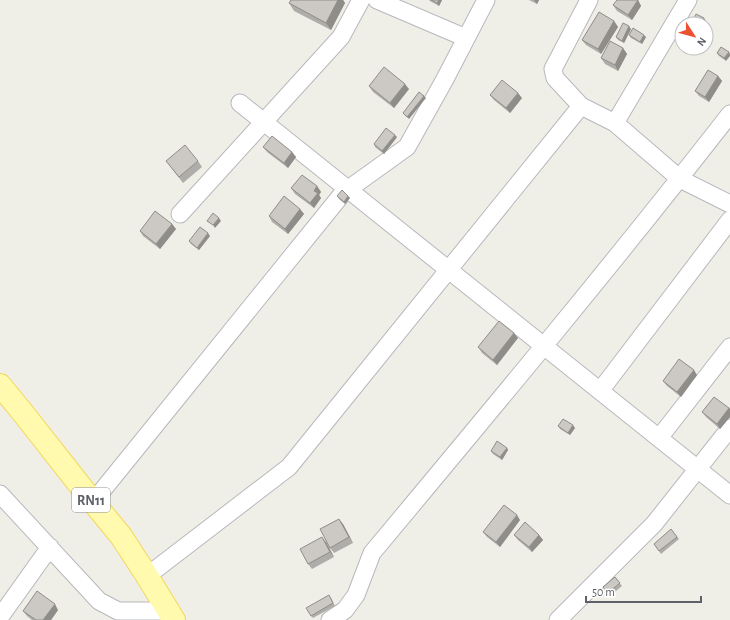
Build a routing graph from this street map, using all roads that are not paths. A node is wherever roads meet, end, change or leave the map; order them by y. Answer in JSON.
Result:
{"nodes":[{"id":1,"x":362,"y":0,"type":"edge"},
{"id":2,"x":377,"y":0,"type":"edge"},
{"id":3,"x":486,"y":0,"type":"edge"},
{"id":4,"x":589,"y":0,"type":"edge"},
{"id":5,"x":688,"y":0,"type":"edge"},
{"id":6,"x":466,"y":38,"type":"junction"},
{"id":7,"x":240,"y":103,"type":"dead end"},
{"id":8,"x":581,"y":106,"type":"junction"},
{"id":9,"x":730,"y":114,"type":"edge"},
{"id":10,"x":263,"y":122,"type":"junction"},
{"id":11,"x":615,"y":123,"type":"junction"},
{"id":12,"x":680,"y":179,"type":"junction"},
{"id":13,"x":348,"y":190,"type":"junction"},
{"id":14,"x":730,"y":204,"type":"edge"},
{"id":15,"x":180,"y":214,"type":"dead end"},
{"id":16,"x":730,"y":220,"type":"edge"},
{"id":17,"x":448,"y":270,"type":"junction"},
{"id":18,"x":544,"y":346,"type":"junction"},
{"id":19,"x":730,"y":347,"type":"edge"},
{"id":20,"x":0,"y":385,"type":"edge"},
{"id":21,"x":600,"y":391,"type":"junction"},
{"id":22,"x":730,"y":428,"type":"edge"},
{"id":23,"x":659,"y":438,"type":"junction"},
{"id":24,"x":698,"y":469,"type":"junction"},
{"id":25,"x":0,"y":494,"type":"edge"},
{"id":26,"x":730,"y":495,"type":"edge"},
{"id":27,"x":93,"y":502,"type":"junction"},
{"id":28,"x":50,"y":547,"type":"junction"},
{"id":29,"x":147,"y":576,"type":"junction"},
{"id":30,"x":114,"y":615,"type":"edge"},
{"id":31,"x":171,"y":616,"type":"edge"},
{"id":32,"x":0,"y":617,"type":"edge"},
{"id":33,"x":330,"y":620,"type":"edge"},
{"id":34,"x":558,"y":620,"type":"edge"}],
"edges":[{"from":1,"to":10,"type":"street"},
{"from":2,"to":6,"type":"street"},
{"from":3,"to":6,"type":"street"},
{"from":4,"to":8,"type":"street"},
{"from":5,"to":11,"type":"street"},
{"from":6,"to":13,"type":"street"},
{"from":7,"to":10,"type":"street"},
{"from":8,"to":11,"type":"street"},
{"from":8,"to":17,"type":"street"},
{"from":9,"to":12,"type":"street"},
{"from":10,"to":13,"type":"street"},
{"from":10,"to":15,"type":"street"},
{"from":11,"to":12,"type":"street"},
{"from":12,"to":14,"type":"street"},
{"from":12,"to":18,"type":"street"},
{"from":13,"to":17,"type":"street"},
{"from":13,"to":27,"type":"street"},
{"from":16,"to":21,"type":"street"},
{"from":17,"to":18,"type":"street"},
{"from":17,"to":29,"type":"street"},
{"from":18,"to":21,"type":"street"},
{"from":18,"to":33,"type":"street"},
{"from":19,"to":23,"type":"street"},
{"from":20,"to":27,"type":"main road","number":"RN11"},
{"from":21,"to":23,"type":"street"},
{"from":22,"to":24,"type":"street"},
{"from":23,"to":24,"type":"street"},
{"from":24,"to":26,"type":"street"},
{"from":24,"to":34,"type":"street"},
{"from":25,"to":28,"type":"street"},
{"from":27,"to":29,"type":"main road","number":"RN11"},
{"from":28,"to":30,"type":"street"},
{"from":28,"to":32,"type":"street"},
{"from":29,"to":31,"type":"main road","number":"RN11"},
{"from":30,"to":31,"type":"street"}]}
